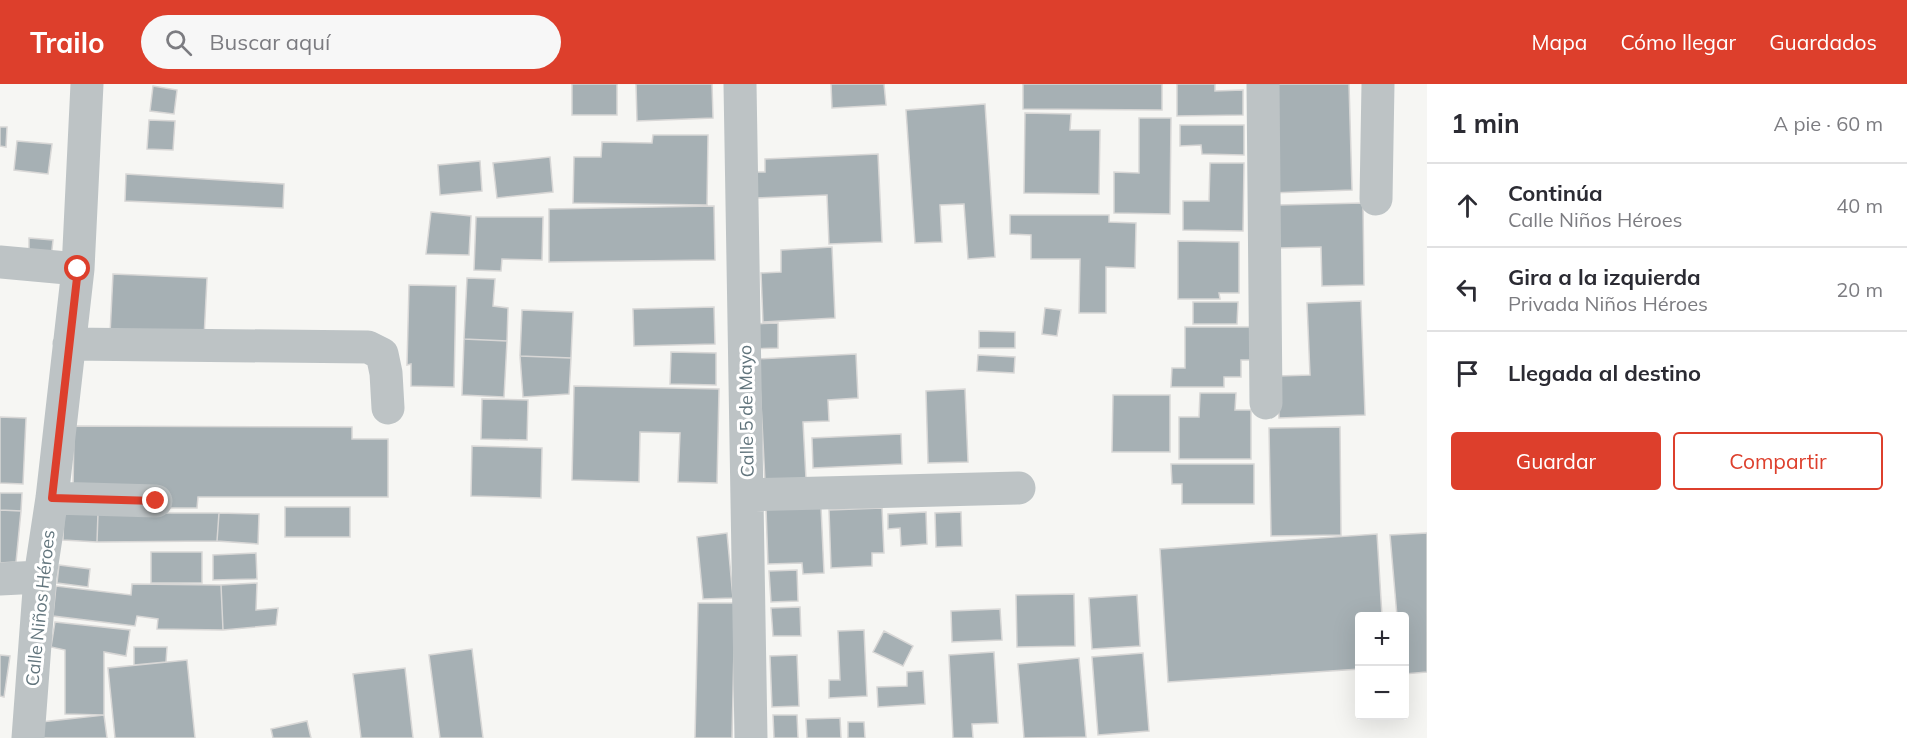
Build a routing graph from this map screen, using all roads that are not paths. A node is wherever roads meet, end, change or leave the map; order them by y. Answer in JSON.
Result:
{"nodes":[{"id":1,"x":87,"y":84,"type":"edge"},
{"id":2,"x":740,"y":84,"type":"edge"},
{"id":3,"x":1263,"y":84,"type":"edge"},
{"id":4,"x":1378,"y":84,"type":"edge"},
{"id":5,"x":1376,"y":199,"type":"dead end"},
{"id":6,"x":0,"y":262,"type":"edge"},
{"id":7,"x":78,"y":269,"type":"junction"},
{"id":8,"x":69,"y":344,"type":"junction"},
{"id":9,"x":1266,"y":403,"type":"dead end"},
{"id":10,"x":388,"y":408,"type":"dead end"},
{"id":11,"x":1019,"y":488,"type":"dead end"},
{"id":12,"x":747,"y":495,"type":"junction"},
{"id":13,"x":52,"y":498,"type":"junction"},
{"id":14,"x":156,"y":501,"type":"dead end"},
{"id":15,"x":40,"y":577,"type":"junction"},
{"id":16,"x":0,"y":579,"type":"edge"},
{"id":17,"x":28,"y":738,"type":"edge"},
{"id":18,"x":751,"y":738,"type":"edge"}],
"edges":[{"from":1,"to":7,"type":"street","name":"Calle Niños Héroes"},
{"from":2,"to":12,"type":"street","name":"Calle 5 de Mayo"},
{"from":3,"to":9,"type":"street"},
{"from":4,"to":5,"type":"street"},
{"from":6,"to":7,"type":"street"},
{"from":7,"to":8,"type":"street","name":"Calle Niños Héroes"},
{"from":8,"to":10,"type":"street"},
{"from":8,"to":13,"type":"street","name":"Calle Niños Héroes"},
{"from":11,"to":12,"type":"street"},
{"from":12,"to":18,"type":"street","name":"Calle 5 de Mayo"},
{"from":13,"to":14,"type":"street"},
{"from":13,"to":15,"type":"street","name":"Calle Niños Héroes"},
{"from":15,"to":16,"type":"street"},
{"from":15,"to":17,"type":"street","name":"Calle Niños Héroes"}]}
